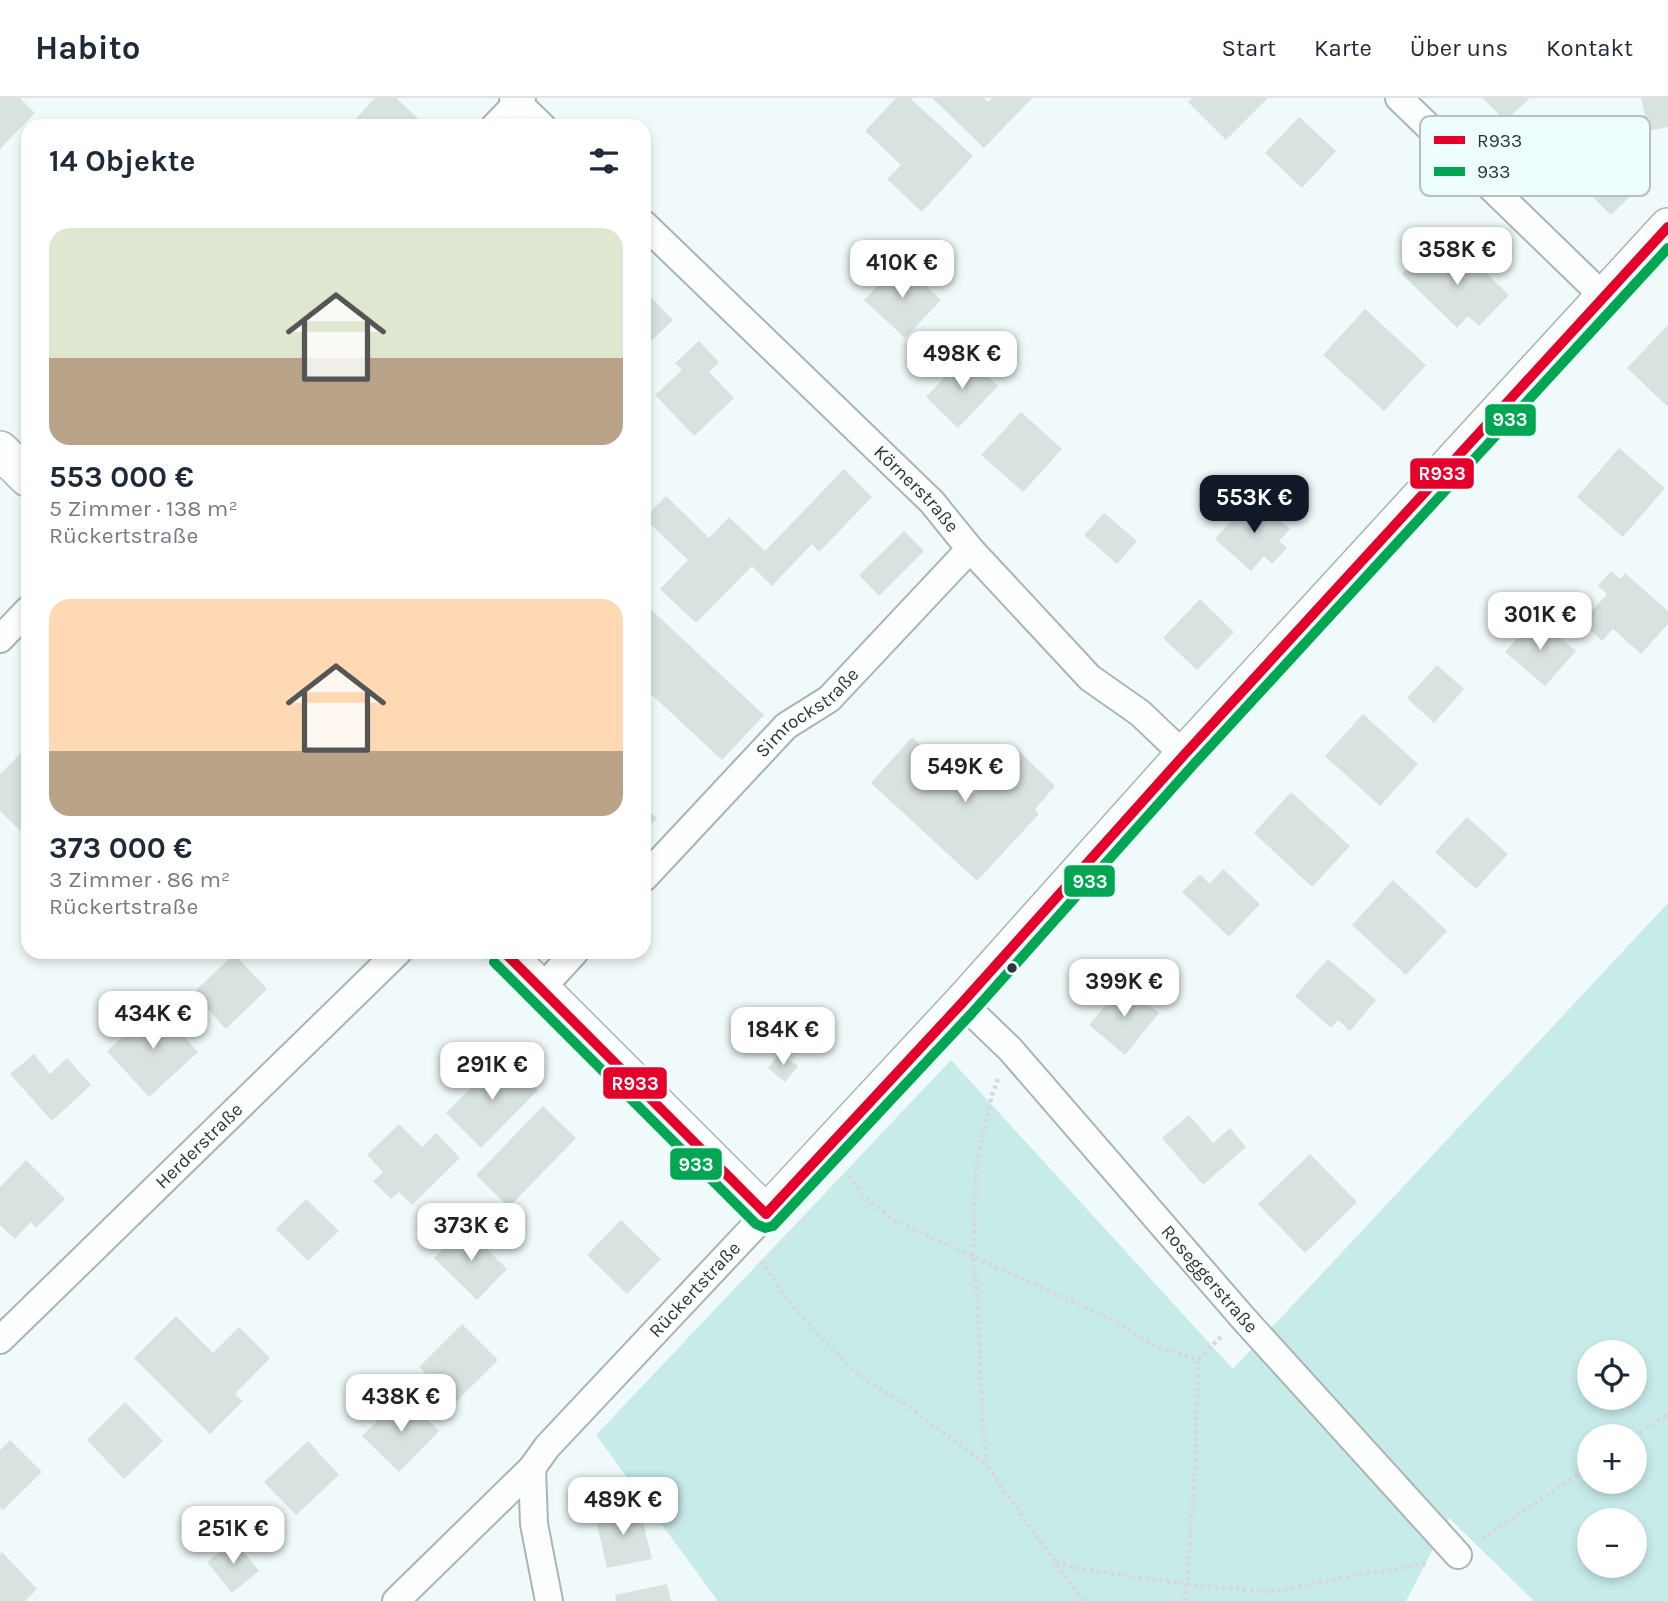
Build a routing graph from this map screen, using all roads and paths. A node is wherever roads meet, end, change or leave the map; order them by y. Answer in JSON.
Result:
{"nodes":[{"id":1,"x":1399,"y":98,"type":"edge"},
{"id":2,"x":517,"y":99,"type":"edge"},
{"id":3,"x":1420,"y":118,"type":"edge"},
{"id":4,"x":501,"y":119,"type":"edge"},
{"id":5,"x":536,"y":119,"type":"edge"},
{"id":6,"x":1500,"y":196,"type":"edge"},
{"id":7,"x":1668,"y":227,"type":"edge"},
{"id":8,"x":651,"y":231,"type":"edge"},
{"id":9,"x":1604,"y":297,"type":"junction"},
{"id":10,"x":0,"y":450,"type":"edge"},
{"id":11,"x":21,"y":471,"type":"edge"},
{"id":12,"x":970,"y":549,"type":"junction"},
{"id":13,"x":21,"y":617,"type":"edge"},
{"id":14,"x":0,"y":639,"type":"edge"},
{"id":15,"x":1184,"y":755,"type":"junction"},
{"id":16,"x":651,"y":871,"type":"edge"},
{"id":17,"x":391,"y":959,"type":"edge"},
{"id":18,"x":511,"y":959,"type":"edge"},
{"id":19,"x":569,"y":959,"type":"edge"},
{"id":20,"x":541,"y":989,"type":"junction"},
{"id":21,"x":962,"y":1003,"type":"junction"},
{"id":22,"x":1010,"y":1049,"type":"junction"},
{"id":23,"x":828,"y":1147,"type":"junction"},
{"id":24,"x":755,"y":1225,"type":"junction"},
{"id":25,"x":973,"y":1256,"type":"junction"},
{"id":26,"x":1243,"y":1318,"type":"junction"},
{"id":27,"x":0,"y":1340,"type":"edge"},
{"id":28,"x":1198,"y":1359,"type":"junction"},
{"id":29,"x":1668,"y":1414,"type":"edge"},
{"id":30,"x":1647,"y":1428,"type":"edge"},
{"id":31,"x":986,"y":1464,"type":"junction"},
{"id":32,"x":531,"y":1468,"type":"junction"},
{"id":33,"x":1577,"y":1475,"type":"edge"},
{"id":34,"x":1458,"y":1555,"type":"junction"},
{"id":35,"x":1054,"y":1561,"type":"junction"},
{"id":36,"x":1187,"y":1584,"type":"junction"},
{"id":37,"x":396,"y":1601,"type":"edge"},
{"id":38,"x":549,"y":1601,"type":"edge"},
{"id":39,"x":1083,"y":1601,"type":"edge"},
{"id":40,"x":1184,"y":1601,"type":"edge"}],
"edges":[{"from":1,"to":3,"type":"street"},
{"from":2,"to":4,"type":"street"},
{"from":2,"to":5,"type":"street"},
{"from":6,"to":9,"type":"street"},
{"from":7,"to":9,"type":"street","name":"Rückertstraße"},
{"from":8,"to":12,"type":"street","name":"Körnerstraße"},
{"from":9,"to":15,"type":"street","name":"Rückertstraße"},
{"from":10,"to":11,"type":"street"},
{"from":12,"to":15,"type":"street","name":"Körnerstraße"},
{"from":12,"to":16,"type":"street","name":"Simrockstraße"},
{"from":13,"to":14,"type":"street"},
{"from":15,"to":21,"type":"street","name":"Rückertstraße"},
{"from":17,"to":27,"type":"street","name":"Herderstraße"},
{"from":18,"to":20,"type":"street"},
{"from":19,"to":20,"type":"street"},
{"from":20,"to":24,"type":"street"},
{"from":21,"to":22,"type":"street","name":"Roseggerstraße"},
{"from":21,"to":23,"type":"street","name":"Rückertstraße"},
{"from":22,"to":25,"type":"path"},
{"from":22,"to":26,"type":"street","name":"Roseggerstraße"},
{"from":23,"to":24,"type":"street","name":"Rückertstraße"},
{"from":23,"to":25,"type":"path"},
{"from":24,"to":31,"type":"path"},
{"from":24,"to":32,"type":"street","name":"Rückertstraße"},
{"from":25,"to":28,"type":"path"},
{"from":25,"to":31,"type":"path"},
{"from":26,"to":28,"type":"path"},
{"from":26,"to":34,"type":"street","name":"Roseggerstraße"},
{"from":28,"to":36,"type":"path"},
{"from":29,"to":30,"type":"path"},
{"from":31,"to":35,"type":"path"},
{"from":32,"to":37,"type":"street","name":"Rückertstraße"},
{"from":32,"to":38,"type":"street"},
{"from":33,"to":34,"type":"path"},
{"from":34,"to":36,"type":"path"},
{"from":35,"to":36,"type":"path"},
{"from":35,"to":39,"type":"path"},
{"from":36,"to":40,"type":"path"}]}
